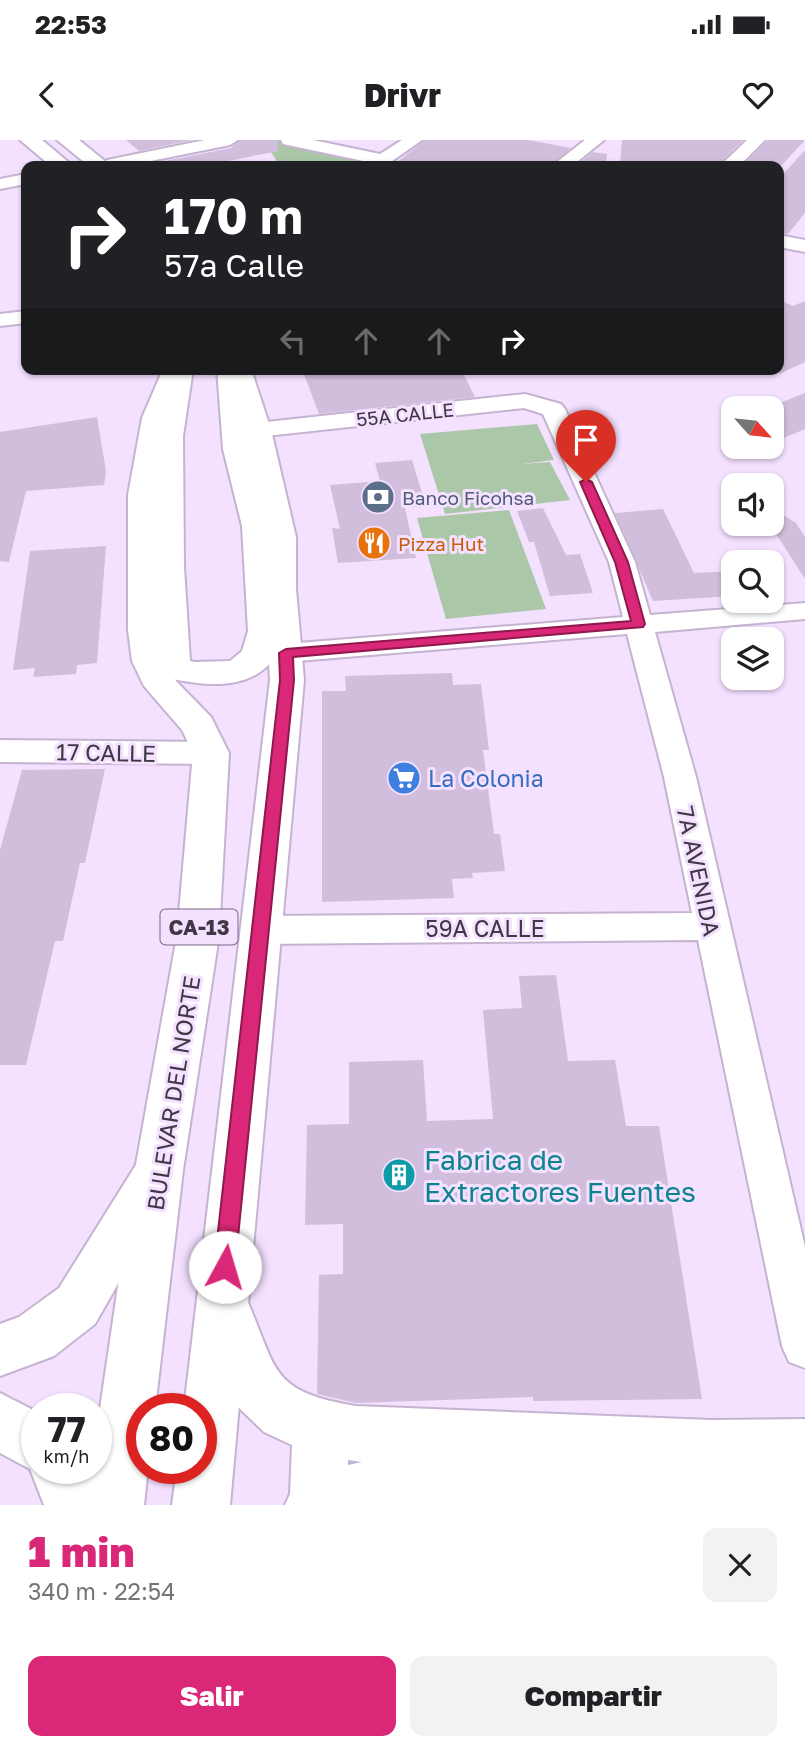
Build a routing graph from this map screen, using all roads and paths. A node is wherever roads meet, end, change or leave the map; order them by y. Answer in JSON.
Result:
{"nodes":[{"id":1,"x":30,"y":140,"type":"edge"},
{"id":2,"x":67,"y":140,"type":"edge"},
{"id":3,"x":76,"y":140,"type":"edge"},
{"id":4,"x":230,"y":140,"type":"edge"},
{"id":5,"x":289,"y":140,"type":"edge"},
{"id":6,"x":414,"y":140,"type":"edge"},
{"id":7,"x":596,"y":140,"type":"edge"},
{"id":8,"x":757,"y":140,"type":"edge"},
{"id":9,"x":57,"y":161,"type":"edge"},
{"id":10,"x":94,"y":161,"type":"edge"},
{"id":11,"x":101,"y":161,"type":"edge"},
{"id":12,"x":131,"y":161,"type":"edge"},
{"id":13,"x":370,"y":161,"type":"edge"},
{"id":14,"x":381,"y":161,"type":"edge"},
{"id":15,"x":568,"y":161,"type":"edge"},
{"id":16,"x":734,"y":161,"type":"edge"},
{"id":17,"x":21,"y":180,"type":"edge"},
{"id":18,"x":0,"y":184,"type":"edge"},
{"id":19,"x":784,"y":242,"type":"edge"},
{"id":20,"x":805,"y":246,"type":"edge"},
{"id":21,"x":21,"y":318,"type":"edge"},
{"id":22,"x":0,"y":320,"type":"edge"},
{"id":23,"x":175,"y":375,"type":"edge"},
{"id":24,"x":177,"y":375,"type":"edge"},
{"id":25,"x":230,"y":375,"type":"edge"},
{"id":26,"x":240,"y":375,"type":"edge"},
{"id":27,"x":552,"y":410,"type":"joint"},
{"id":28,"x":257,"y":430,"type":"junction"},
{"id":29,"x":805,"y":611,"type":"edge"},
{"id":30,"x":639,"y":624,"type":"junction"},
{"id":31,"x":286,"y":653,"type":"junction"},
{"id":32,"x":211,"y":754,"type":"junction"},
{"id":33,"x":2,"y":756,"type":"edge"},
{"id":34,"x":710,"y":926,"type":"junction"},
{"id":35,"x":259,"y":930,"type":"junction"},
{"id":36,"x":159,"y":1170,"type":"junction"},
{"id":37,"x":222,"y":1293,"type":"junction"},
{"id":38,"x":805,"y":1346,"type":"edge"},
{"id":39,"x":0,"y":1350,"type":"edge"},
{"id":40,"x":0,"y":1421,"type":"edge"},
{"id":41,"x":321,"y":1429,"type":"junction"},
{"id":42,"x":21,"y":1434,"type":"edge"},
{"id":43,"x":805,"y":1447,"type":"edge"},
{"id":44,"x":68,"y":1484,"type":"edge"},
{"id":45,"x":805,"y":1488,"type":"edge"},
{"id":46,"x":741,"y":1503,"type":"edge"},
{"id":47,"x":316,"y":1504,"type":"edge"},
{"id":48,"x":73,"y":1505,"type":"edge"},
{"id":49,"x":115,"y":1505,"type":"edge"},
{"id":50,"x":201,"y":1505,"type":"edge"}],
"edges":[{"from":1,"to":9,"type":"main road"},
{"from":2,"to":10,"type":"main road"},
{"from":3,"to":11,"type":"main road"},
{"from":4,"to":12,"type":"street"},
{"from":5,"to":13,"type":"street"},
{"from":6,"to":14,"type":"street"},
{"from":7,"to":15,"type":"street"},
{"from":8,"to":16,"type":"street"},
{"from":17,"to":18,"type":"street"},
{"from":19,"to":20,"type":"street"},
{"from":21,"to":22,"type":"street"},
{"from":23,"to":32,"type":"main road","name":"BULEVAR DEL NORTE","number":"CA-13"},
{"from":24,"to":25,"type":"main road"},
{"from":26,"to":28,"type":"main road","number":"CA-13"},
{"from":27,"to":28,"type":"street","name":"55A CALLE"},
{"from":27,"to":30,"type":"street","name":"7A AVENIDA"},
{"from":28,"to":31,"type":"main road","number":"CA-13"},
{"from":29,"to":30,"type":"street"},
{"from":30,"to":31,"type":"street"},
{"from":30,"to":34,"type":"street","name":"7A AVENIDA"},
{"from":31,"to":35,"type":"main road","number":"CA-13"},
{"from":32,"to":33,"type":"street","name":"17 CALLE"},
{"from":32,"to":36,"type":"main road","name":"BULEVAR DEL NORTE","number":"CA-13"},
{"from":34,"to":35,"type":"street","name":"59A CALLE"},
{"from":34,"to":38,"type":"street","name":"7A AVENIDA"},
{"from":35,"to":37,"type":"main road","number":"CA-13"},
{"from":36,"to":39,"type":"main road"},
{"from":36,"to":49,"type":"main road","name":"BULEVAR DEL NORTE","number":"CA-13"},
{"from":37,"to":41,"type":"main road"},
{"from":37,"to":50,"type":"main road","number":"CA-13"},
{"from":40,"to":42,"type":"main road"},
{"from":41,"to":43,"type":"main road"},
{"from":41,"to":47,"type":"main road"},
{"from":44,"to":48,"type":"main road"},
{"from":45,"to":46,"type":"main road"},
{"from":46,"to":47,"type":"main road"}]}
